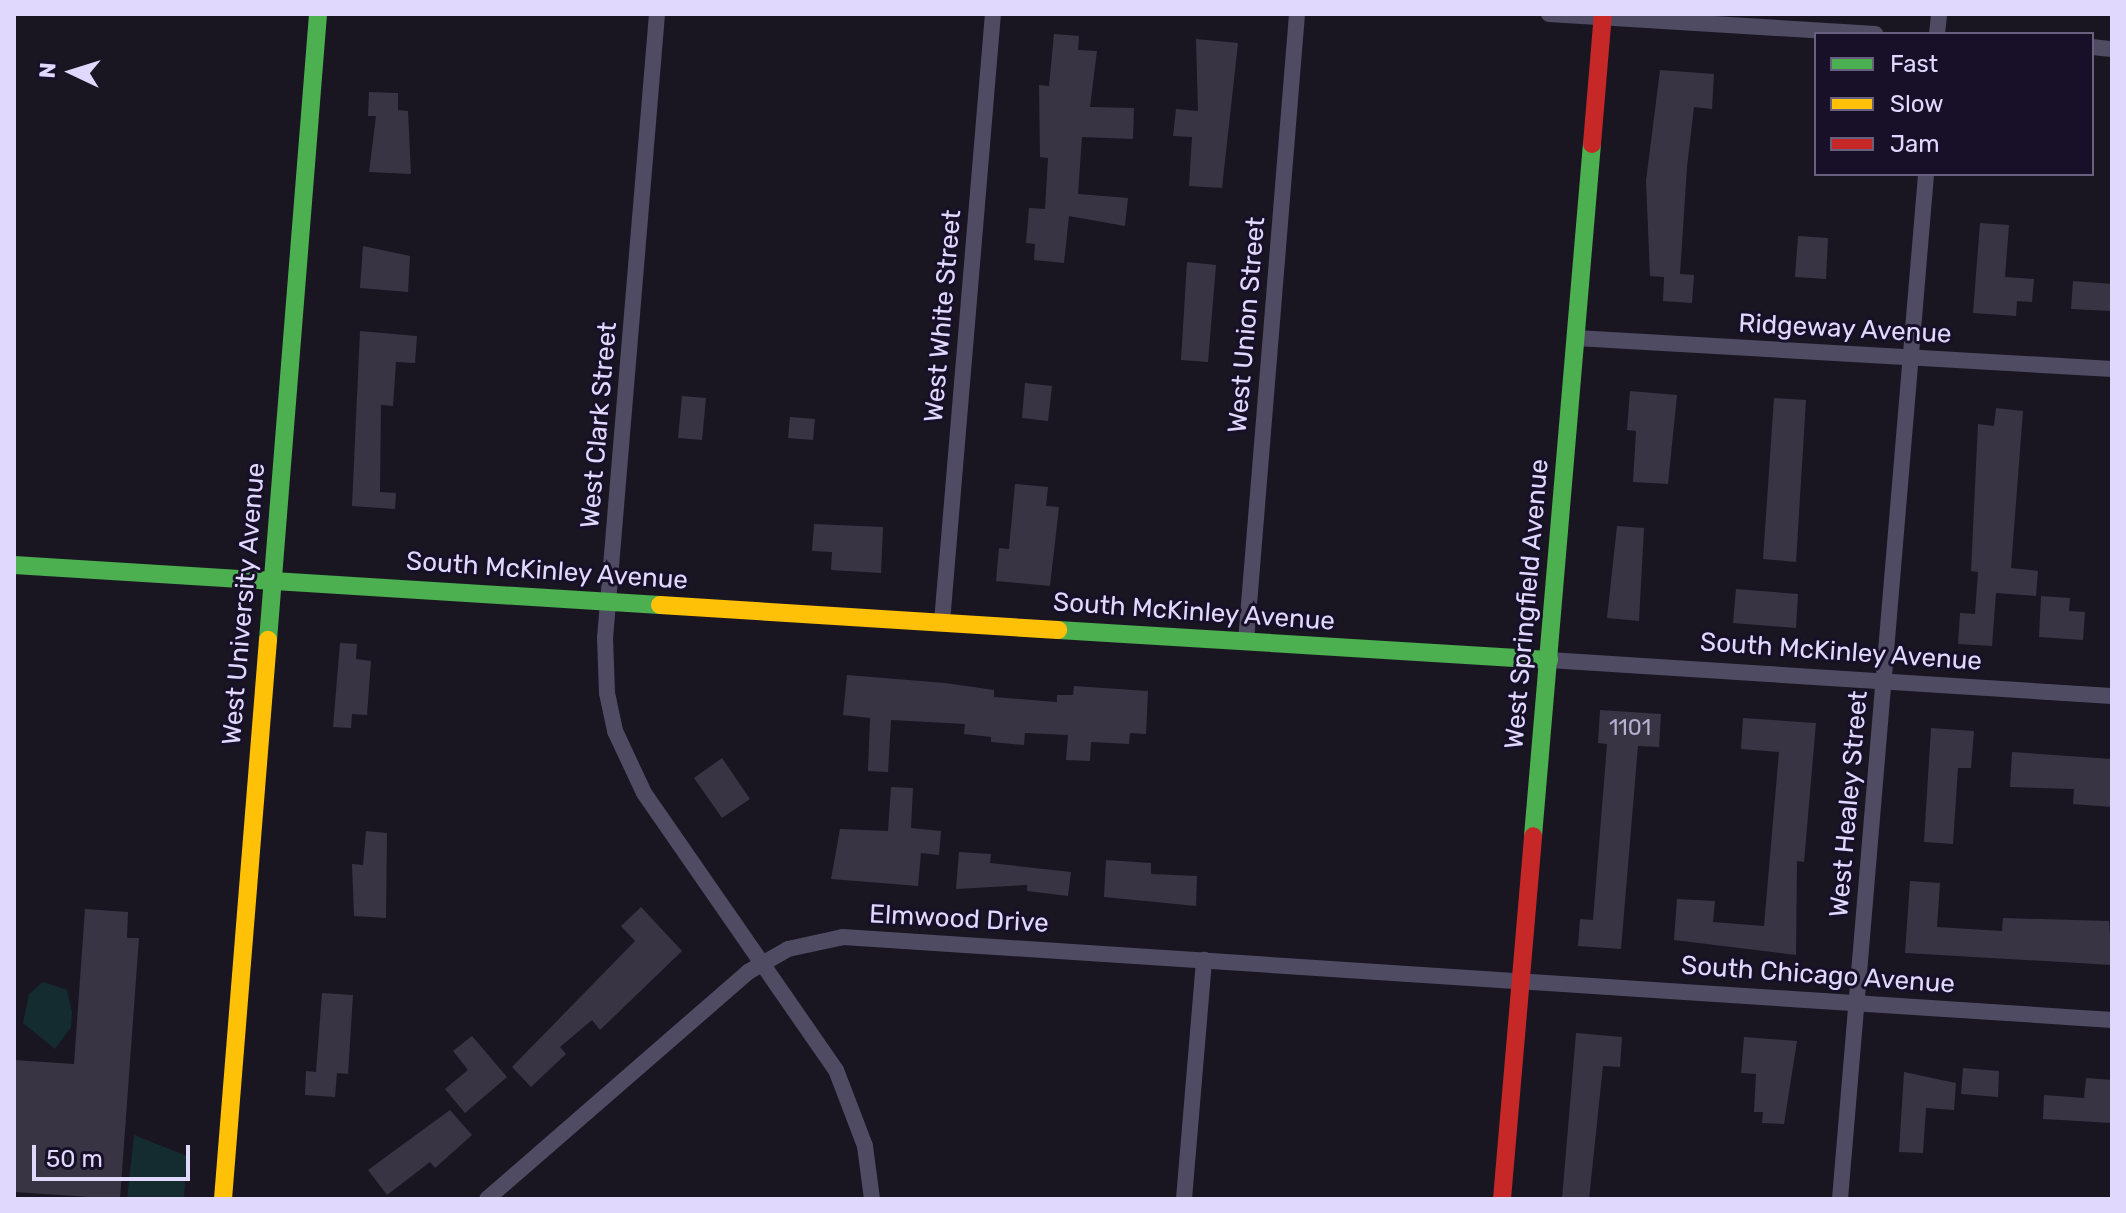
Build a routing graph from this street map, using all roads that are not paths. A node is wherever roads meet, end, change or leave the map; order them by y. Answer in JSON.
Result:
{"nodes":[{"id":1,"x":318,"y":14,"type":"edge"},
{"id":2,"x":657,"y":14,"type":"edge"},
{"id":3,"x":993,"y":14,"type":"edge"},
{"id":4,"x":1297,"y":14,"type":"edge"},
{"id":5,"x":1549,"y":14,"type":"edge"},
{"id":6,"x":1602,"y":16,"type":"edge"},
{"id":7,"x":1845,"y":32,"type":"edge"},
{"id":8,"x":1926,"y":176,"type":"edge"},
{"id":9,"x":1576,"y":338,"type":"junction"},
{"id":10,"x":1911,"y":356,"type":"junction"},
{"id":11,"x":2112,"y":369,"type":"edge"},
{"id":12,"x":14,"y":565,"type":"edge"},
{"id":13,"x":273,"y":580,"type":"junction"},
{"id":14,"x":608,"y":601,"type":"junction"},
{"id":15,"x":942,"y":622,"type":"junction"},
{"id":16,"x":1246,"y":641,"type":"junction"},
{"id":17,"x":1549,"y":660,"type":"junction"},
{"id":18,"x":1883,"y":681,"type":"junction"},
{"id":19,"x":2112,"y":696,"type":"edge"},
{"id":20,"x":1204,"y":960,"type":"junction"},
{"id":21,"x":761,"y":963,"type":"junction"},
{"id":22,"x":1521,"y":978,"type":"junction"},
{"id":23,"x":1856,"y":1002,"type":"junction"},
{"id":24,"x":2112,"y":1020,"type":"edge"},
{"id":25,"x":495,"y":1197,"type":"edge"},
{"id":26,"x":223,"y":1199,"type":"edge"},
{"id":27,"x":872,"y":1199,"type":"edge"},
{"id":28,"x":1184,"y":1199,"type":"edge"},
{"id":29,"x":1502,"y":1199,"type":"edge"},
{"id":30,"x":1840,"y":1199,"type":"edge"}],
"edges":[{"from":1,"to":13,"type":"main road","name":"West University Avenue"},
{"from":2,"to":14,"type":"street","name":"West Clark Street"},
{"from":3,"to":15,"type":"street","name":"West White Street"},
{"from":4,"to":16,"type":"street","name":"West Union Street"},
{"from":5,"to":6,"type":"street"},
{"from":6,"to":7,"type":"street"},
{"from":6,"to":9,"type":"main road","name":"West Springfield Avenue"},
{"from":8,"to":10,"type":"street","name":"West Healey Street"},
{"from":9,"to":10,"type":"street","name":"Ridgeway Avenue"},
{"from":9,"to":17,"type":"main road","name":"West Springfield Avenue"},
{"from":10,"to":11,"type":"street","name":"Ridgeway Avenue"},
{"from":10,"to":18,"type":"street","name":"West Healey Street"},
{"from":12,"to":13,"type":"main road","name":"South McKinley Avenue"},
{"from":13,"to":14,"type":"main road","name":"South McKinley Avenue"},
{"from":13,"to":26,"type":"main road","name":"West University Avenue"},
{"from":14,"to":15,"type":"main road","name":"South McKinley Avenue"},
{"from":14,"to":21,"type":"street","name":"West Clark Street"},
{"from":15,"to":16,"type":"main road","name":"South McKinley Avenue"},
{"from":16,"to":17,"type":"main road","name":"South McKinley Avenue"},
{"from":17,"to":18,"type":"street","name":"South McKinley Avenue"},
{"from":17,"to":22,"type":"main road","name":"West Springfield Avenue"},
{"from":18,"to":19,"type":"street","name":"South McKinley Avenue"},
{"from":18,"to":23,"type":"street","name":"West Healey Street"},
{"from":20,"to":21,"type":"street","name":"Elmwood Drive"},
{"from":20,"to":22,"type":"street","name":"Elmwood Drive"},
{"from":20,"to":28,"type":"street"},
{"from":21,"to":25,"type":"street","name":"Elmwood Drive"},
{"from":21,"to":27,"type":"street","name":"West Clark Street"},
{"from":22,"to":23,"type":"street","name":"South Chicago Avenue"},
{"from":22,"to":29,"type":"main road","name":"West Springfield Avenue"},
{"from":23,"to":24,"type":"street","name":"South Chicago Avenue"},
{"from":23,"to":30,"type":"street","name":"West Healey Street"}]}
